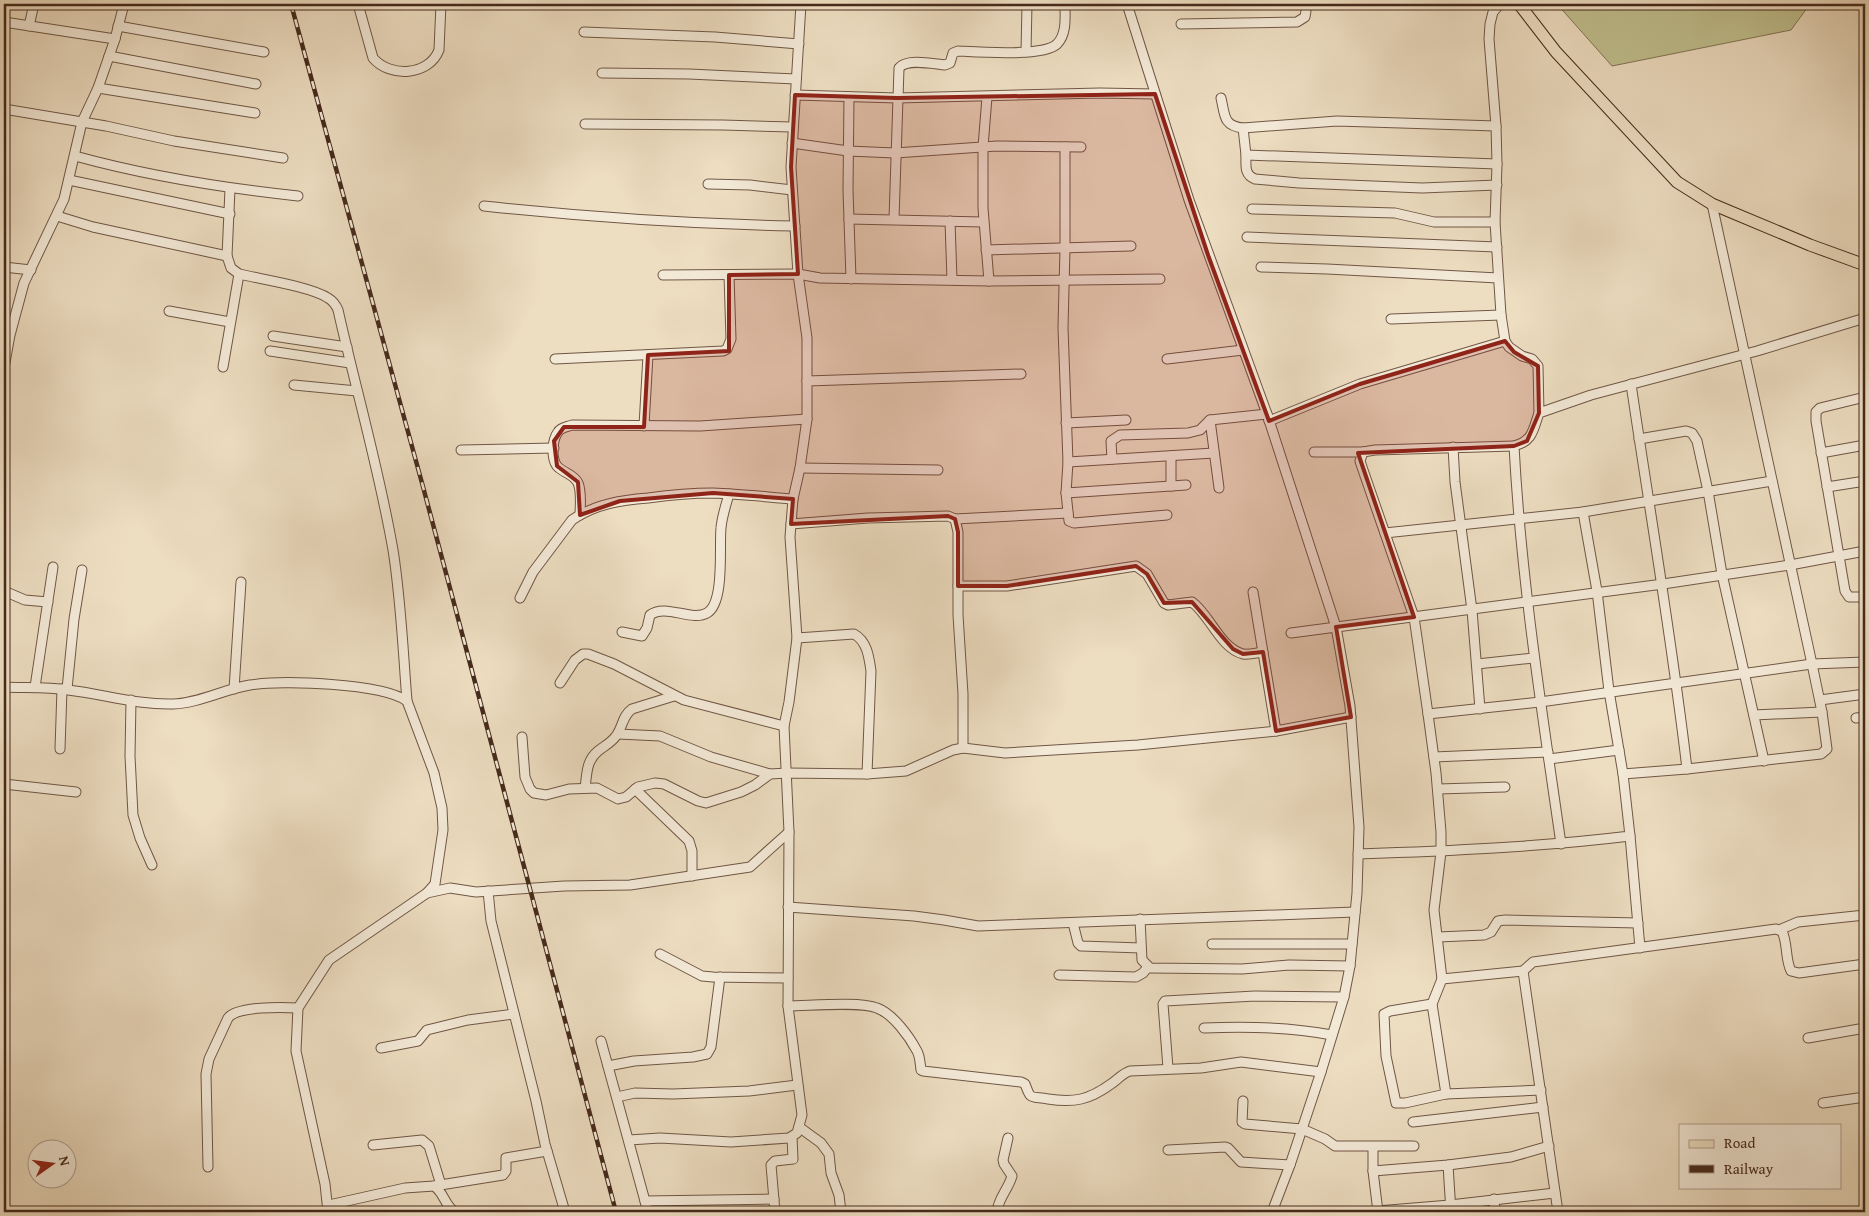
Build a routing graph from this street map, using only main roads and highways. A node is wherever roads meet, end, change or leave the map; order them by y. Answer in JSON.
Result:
{"nodes":[{"id":1,"x":1519,"y":4,"type":"edge"},
{"id":2,"x":1865,"y":265,"type":"edge"}],
"edges":[{"from":1,"to":2,"type":"main road"}]}
